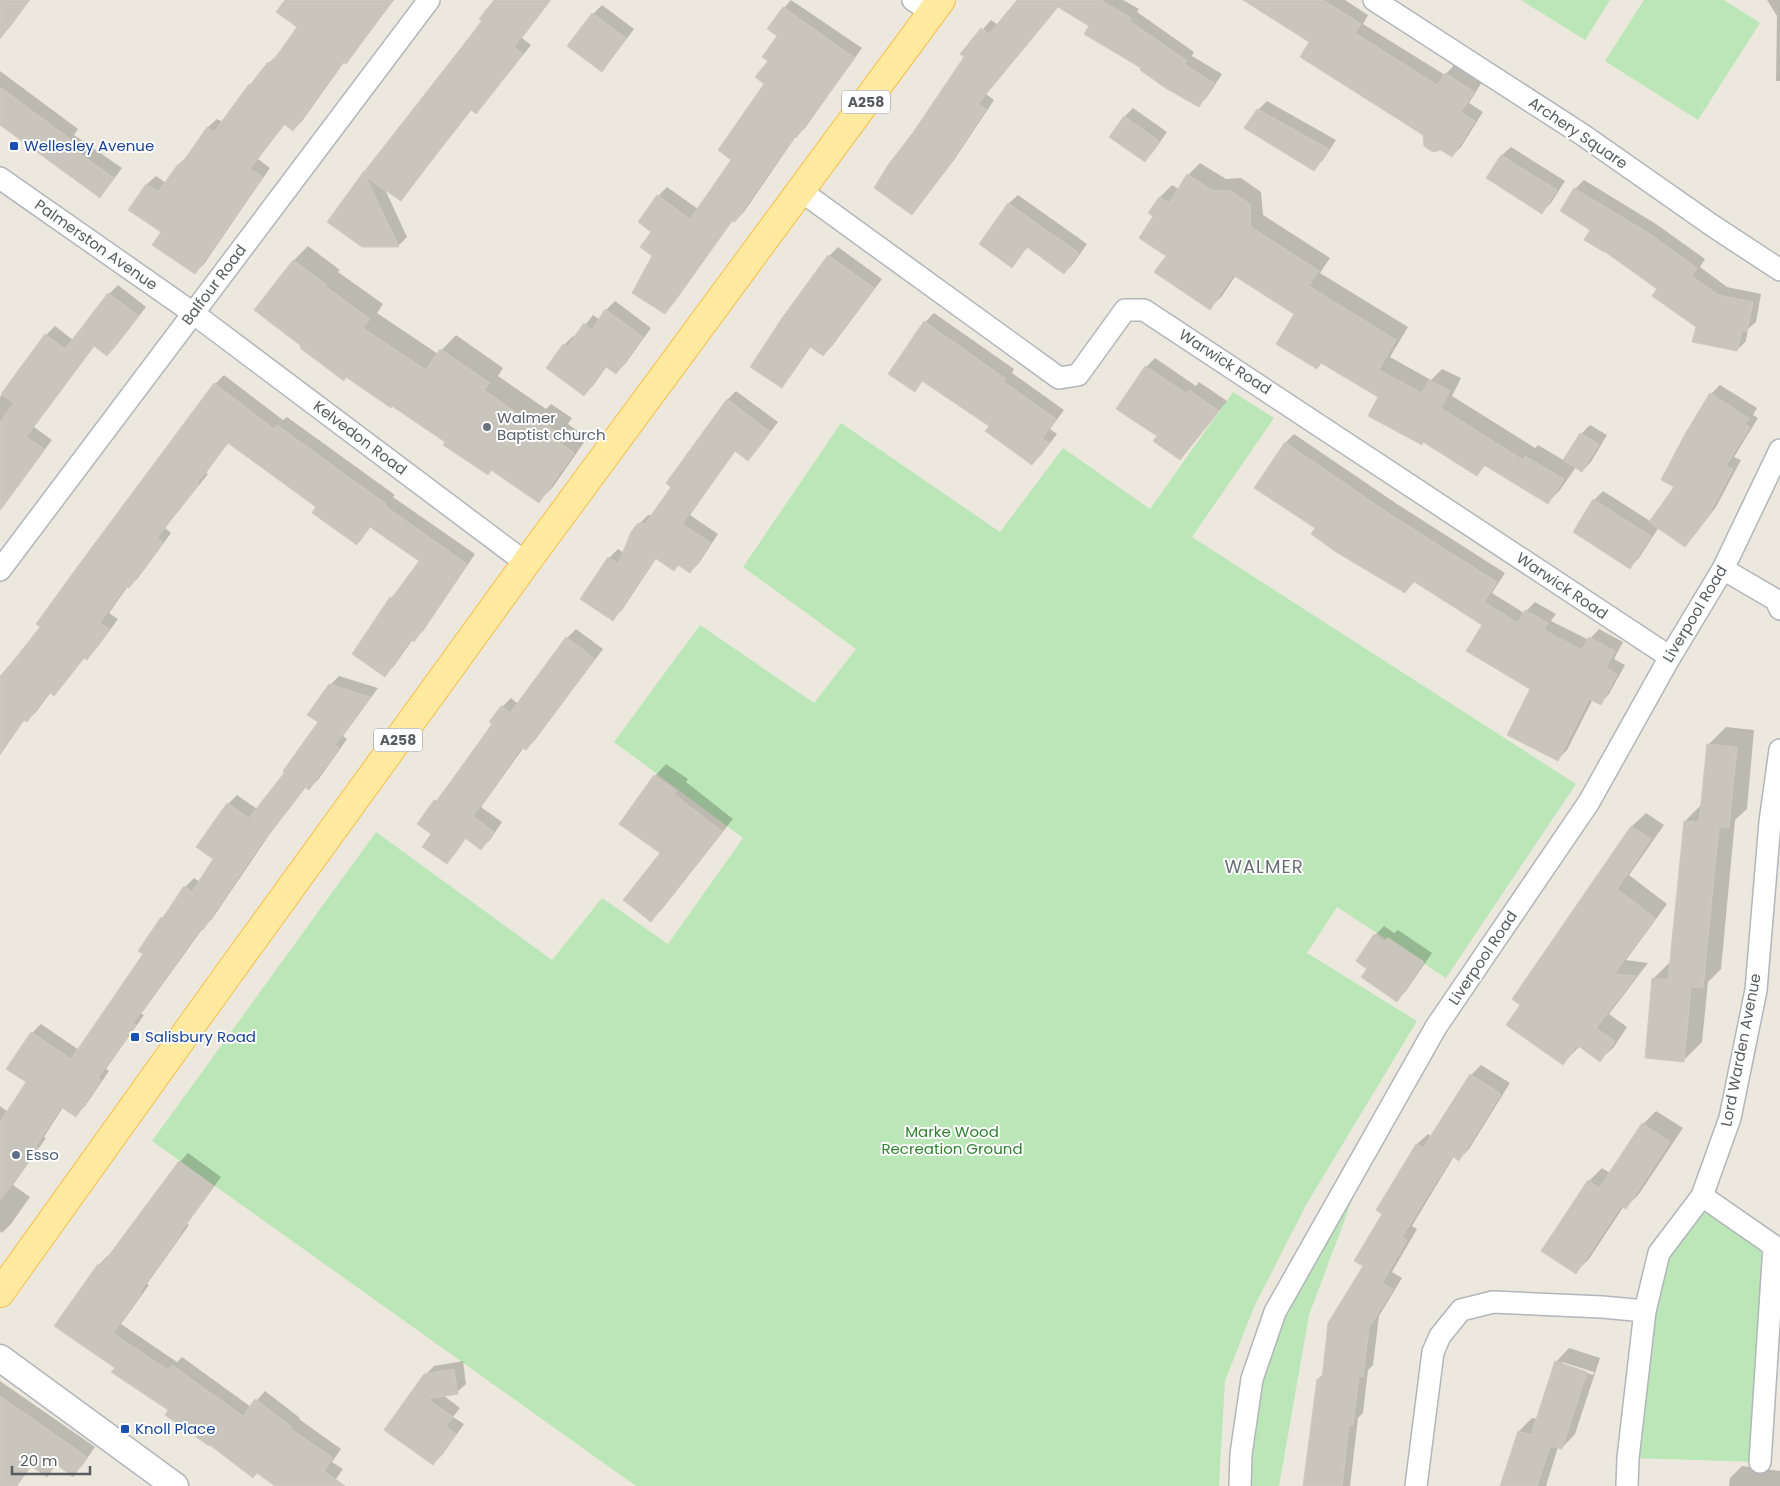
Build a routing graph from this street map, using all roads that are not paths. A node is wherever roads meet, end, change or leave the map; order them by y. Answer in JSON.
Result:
{"nodes":[{"id":1,"x":429,"y":0,"type":"edge"},
{"id":2,"x":1374,"y":0,"type":"edge"},
{"id":3,"x":928,"y":4,"type":"edge"},
{"id":4,"x":0,"y":178,"type":"edge"},
{"id":5,"x":801,"y":191,"type":"junction"},
{"id":6,"x":1780,"y":270,"type":"edge"},
{"id":7,"x":193,"y":313,"type":"junction"},
{"id":8,"x":1780,"y":450,"type":"edge"},
{"id":9,"x":526,"y":563,"type":"junction"},
{"id":10,"x":1723,"y":569,"type":"junction"},
{"id":11,"x":0,"y":570,"type":"edge"},
{"id":12,"x":1780,"y":610,"type":"edge"},
{"id":13,"x":1670,"y":657,"type":"junction"},
{"id":14,"x":1780,"y":750,"type":"edge"},
{"id":15,"x":1702,"y":1196,"type":"junction"},
{"id":16,"x":1777,"y":1242,"type":"edge"},
{"id":17,"x":0,"y":1293,"type":"edge"},
{"id":18,"x":1645,"y":1311,"type":"junction"},
{"id":19,"x":0,"y":1358,"type":"edge"},
{"id":20,"x":1760,"y":1462,"type":"dead end"},
{"id":21,"x":176,"y":1486,"type":"edge"},
{"id":22,"x":1240,"y":1486,"type":"edge"},
{"id":23,"x":1416,"y":1486,"type":"edge"},
{"id":24,"x":1627,"y":1486,"type":"edge"}],
"edges":[{"from":1,"to":7,"type":"street","name":"Balfour Road"},
{"from":2,"to":6,"type":"street","name":"Archery Square"},
{"from":3,"to":5,"type":"main road","number":"A258"},
{"from":4,"to":7,"type":"street","name":"Palmerston Avenue"},
{"from":5,"to":9,"type":"main road","number":"A258"},
{"from":5,"to":13,"type":"street","name":"Warwick Road"},
{"from":7,"to":9,"type":"street","name":"Kelvedon Road"},
{"from":7,"to":11,"type":"street","name":"Balfour Road"},
{"from":8,"to":10,"type":"street","name":"Liverpool Road"},
{"from":9,"to":17,"type":"main road","number":"A258"},
{"from":10,"to":12,"type":"street"},
{"from":10,"to":13,"type":"street","name":"Liverpool Road"},
{"from":13,"to":22,"type":"street","name":"Liverpool Road"},
{"from":14,"to":15,"type":"street","name":"Lord Warden Avenue"},
{"from":15,"to":16,"type":"street"},
{"from":15,"to":18,"type":"street","name":"Lord Warden Avenue"},
{"from":16,"to":20,"type":"street"},
{"from":18,"to":23,"type":"street"},
{"from":18,"to":24,"type":"street","name":"Lord Warden Avenue"},
{"from":19,"to":21,"type":"street"}]}
